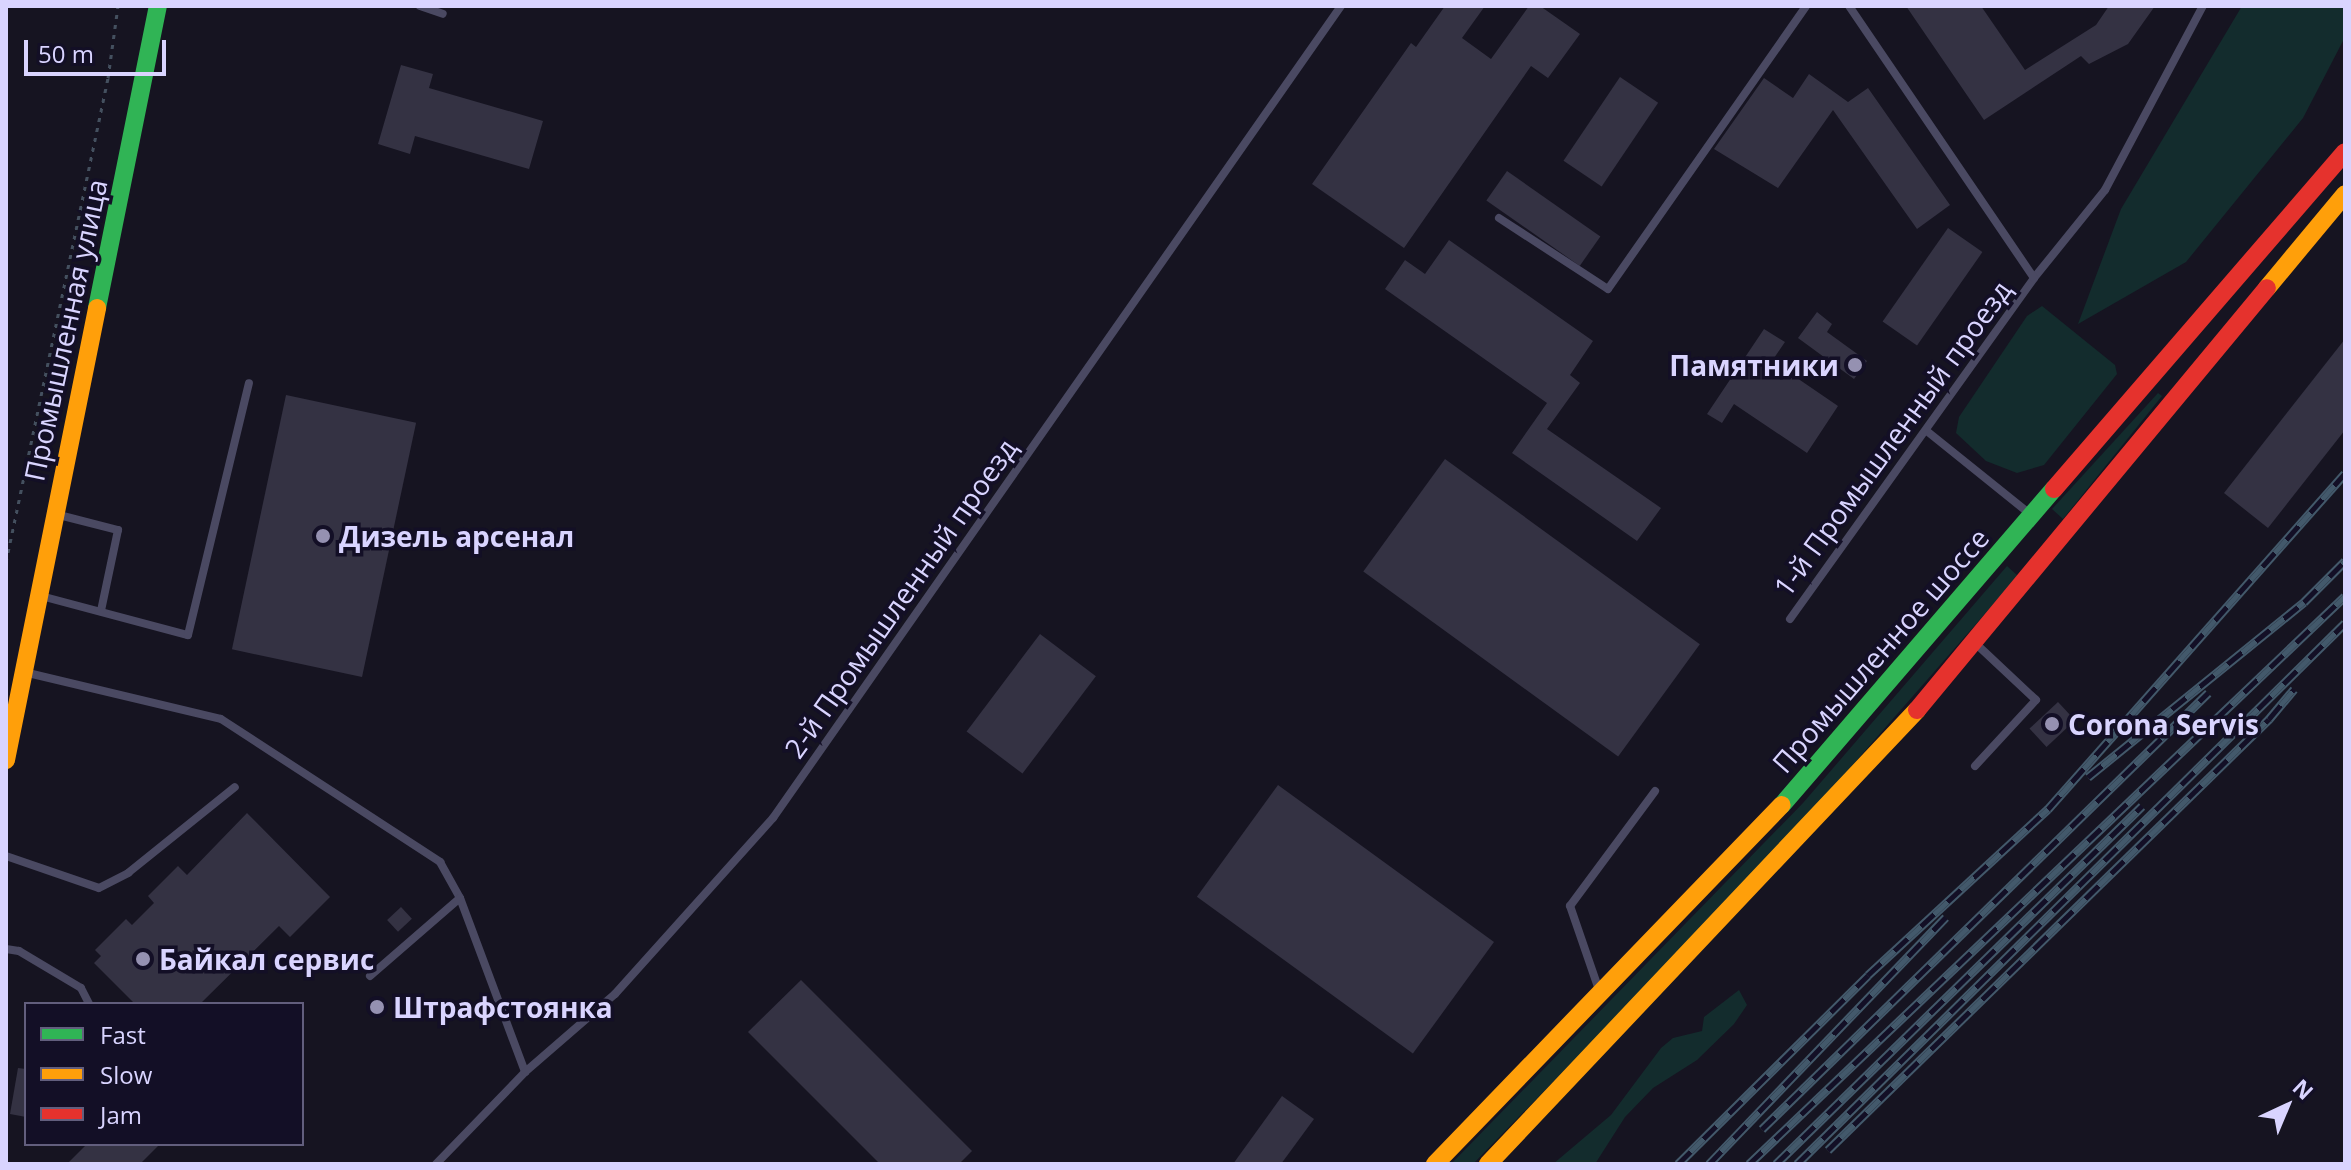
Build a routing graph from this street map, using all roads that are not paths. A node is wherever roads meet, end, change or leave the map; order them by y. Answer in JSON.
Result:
{"nodes":[{"id":1,"x":158,"y":6,"type":"edge"},
{"id":2,"x":420,"y":6,"type":"edge"},
{"id":3,"x":1341,"y":6,"type":"edge"},
{"id":4,"x":1806,"y":6,"type":"edge"},
{"id":5,"x":1849,"y":6,"type":"edge"},
{"id":6,"x":2203,"y":6,"type":"edge"},
{"id":7,"x":443,"y":14,"type":"dead end"},
{"id":8,"x":2345,"y":152,"type":"edge"},
{"id":9,"x":2345,"y":194,"type":"edge"},
{"id":10,"x":1499,"y":218,"type":"dead end"},
{"id":11,"x":2034,"y":278,"type":"junction"},
{"id":12,"x":249,"y":383,"type":"dead end"},
{"id":13,"x":1928,"y":432,"type":"junction"},
{"id":14,"x":55,"y":514,"type":"junction"},
{"id":15,"x":2031,"y":515,"type":"junction"},
{"id":16,"x":2060,"y":541,"type":"junction"},
{"id":17,"x":39,"y":595,"type":"junction"},
{"id":18,"x":101,"y":611,"type":"junction"},
{"id":19,"x":1790,"y":619,"type":"dead end"},
{"id":20,"x":1975,"y":643,"type":"junction"},
{"id":21,"x":23,"y":672,"type":"junction"},
{"id":22,"x":6,"y":760,"type":"edge"},
{"id":23,"x":1975,"y":766,"type":"dead end"},
{"id":24,"x":235,"y":787,"type":"dead end"},
{"id":25,"x":1655,"y":791,"type":"dead end"},
{"id":26,"x":6,"y":856,"type":"edge"},
{"id":27,"x":460,"y":898,"type":"junction"},
{"id":28,"x":6,"y":949,"type":"edge"},
{"id":29,"x":370,"y":976,"type":"dead end"},
{"id":30,"x":1600,"y":995,"type":"junction"},
{"id":31,"x":88,"y":1002,"type":"edge"},
{"id":32,"x":525,"y":1072,"type":"junction"},
{"id":33,"x":436,"y":1164,"type":"edge"},
{"id":34,"x":1435,"y":1164,"type":"edge"},
{"id":35,"x":1488,"y":1164,"type":"edge"}],
"edges":[{"from":1,"to":14,"type":"main road","name":"Промышленная улица"},
{"from":2,"to":7,"type":"lane"},
{"from":3,"to":32,"type":"lane","name":"2-й Промышленный проезд"},
{"from":4,"to":10,"type":"lane"},
{"from":5,"to":11,"type":"lane","name":"1-й Промышленный проезд"},
{"from":6,"to":11,"type":"lane"},
{"from":8,"to":15,"type":"main road","name":"Промышленное шоссе"},
{"from":9,"to":16,"type":"main road"},
{"from":11,"to":13,"type":"lane","name":"1-й Промышленный проезд"},
{"from":12,"to":18,"type":"lane"},
{"from":13,"to":15,"type":"lane"},
{"from":13,"to":19,"type":"lane","name":"1-й Промышленный проезд"},
{"from":14,"to":17,"type":"main road","name":"Промышленная улица"},
{"from":14,"to":18,"type":"lane"},
{"from":15,"to":16,"type":"main road"},
{"from":15,"to":30,"type":"main road","name":"Промышленное шоссе"},
{"from":16,"to":20,"type":"main road"},
{"from":17,"to":18,"type":"lane"},
{"from":17,"to":21,"type":"main road","name":"Промышленная улица"},
{"from":20,"to":23,"type":"lane"},
{"from":20,"to":35,"type":"main road"},
{"from":21,"to":22,"type":"main road","name":"Промышленная улица"},
{"from":21,"to":27,"type":"lane"},
{"from":24,"to":26,"type":"lane"},
{"from":25,"to":30,"type":"lane"},
{"from":27,"to":29,"type":"lane"},
{"from":27,"to":32,"type":"lane"},
{"from":28,"to":31,"type":"lane"},
{"from":30,"to":34,"type":"main road","name":"Промышленное шоссе"},
{"from":32,"to":33,"type":"lane","name":"2-й Промышленный проезд"}]}
